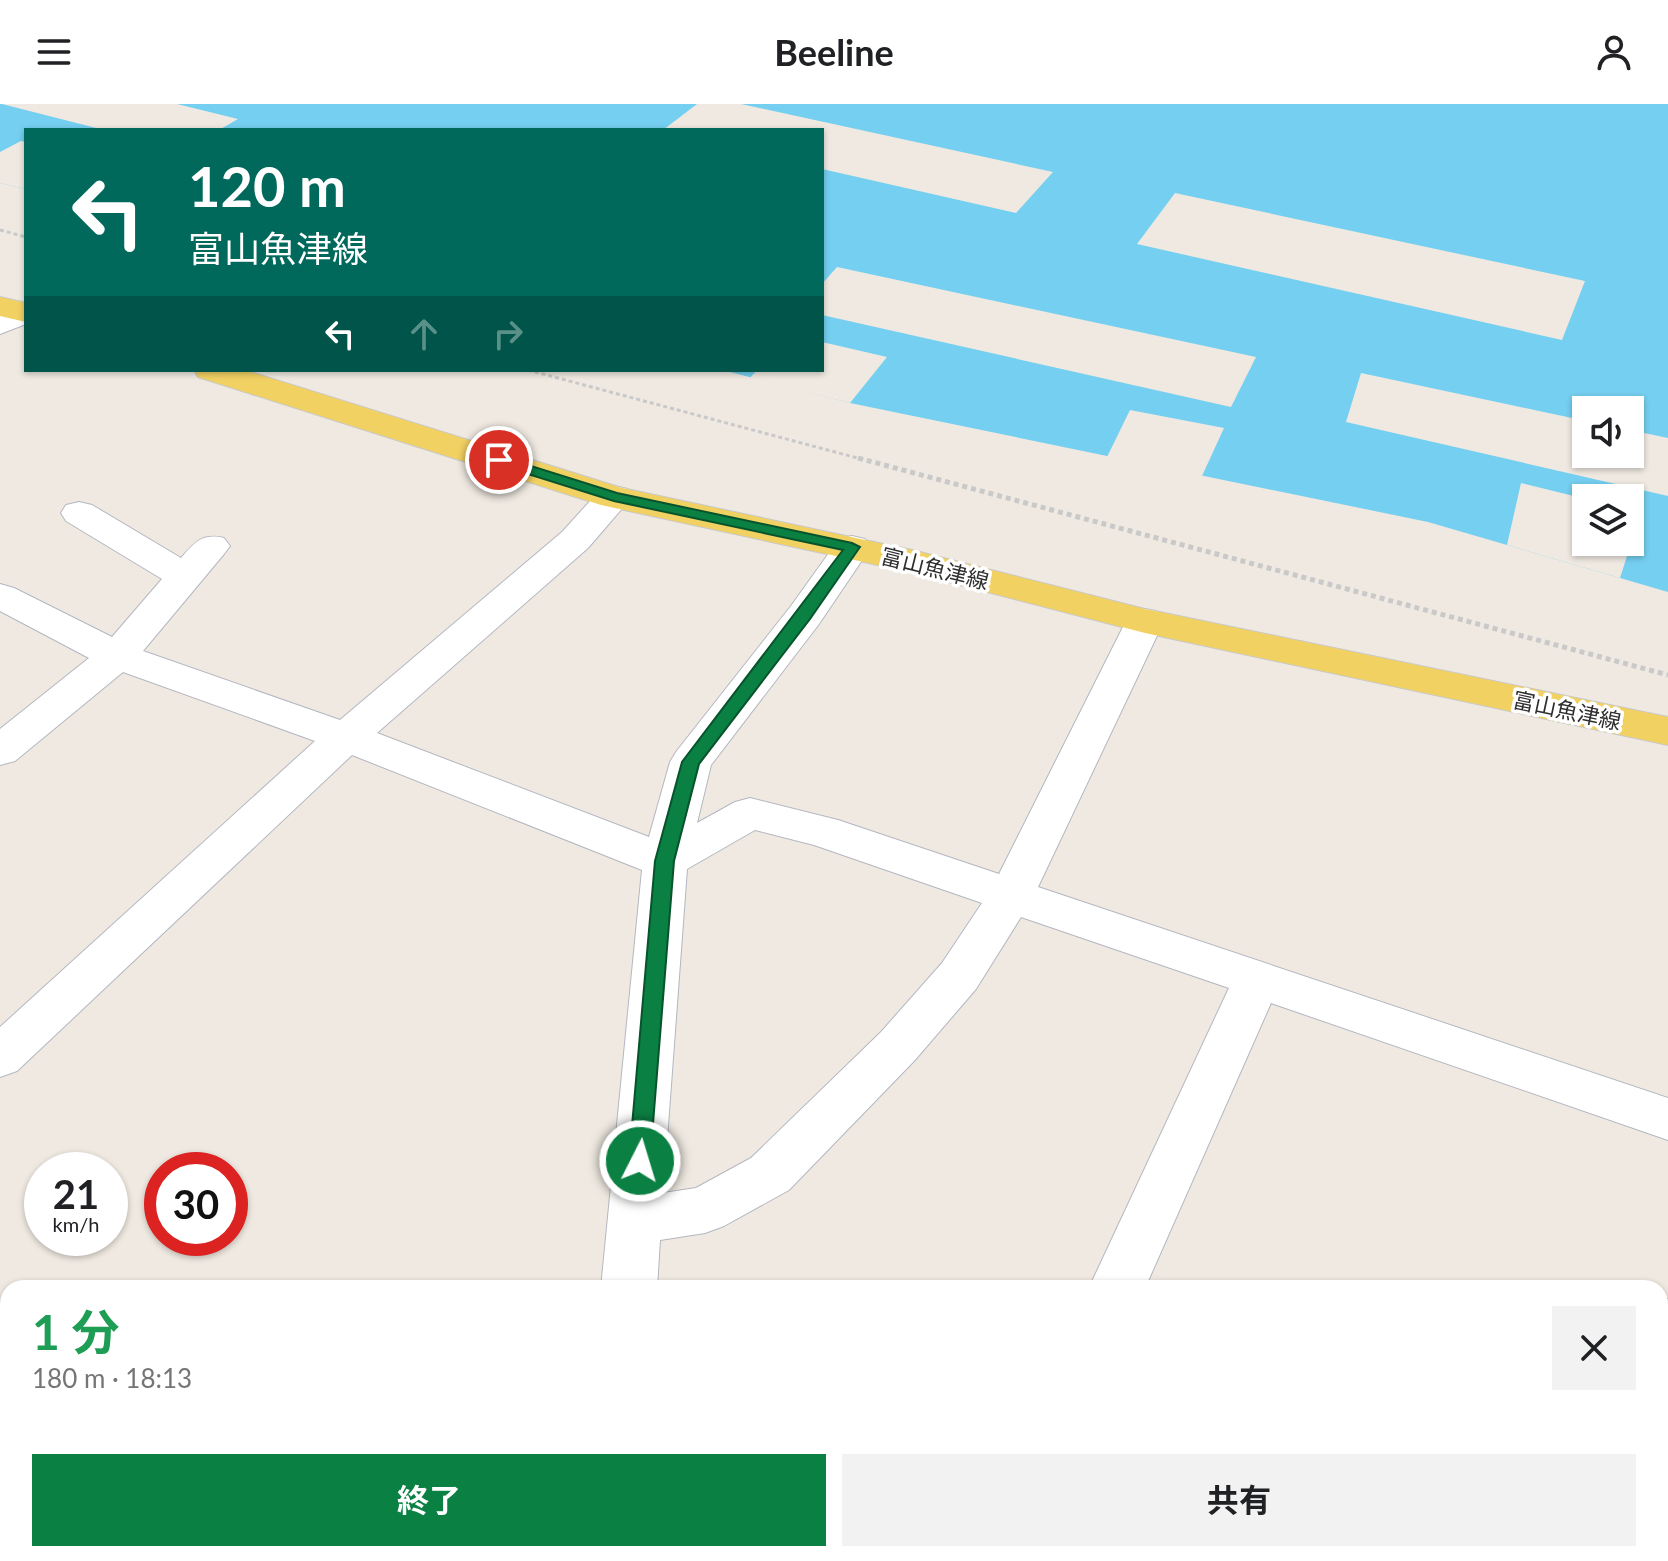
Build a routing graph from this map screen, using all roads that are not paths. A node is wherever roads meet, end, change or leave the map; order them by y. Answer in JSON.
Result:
{"nodes":[{"id":1,"x":216,"y":372,"type":"edge"},
{"id":2,"x":614,"y":497,"type":"junction"},
{"id":3,"x":79,"y":513,"type":"dead end"},
{"id":4,"x":211,"y":546,"type":"dead end"},
{"id":5,"x":852,"y":547,"type":"junction"},
{"id":6,"x":185,"y":576,"type":"junction"},
{"id":7,"x":0,"y":596,"type":"edge"},
{"id":8,"x":1145,"y":621,"type":"junction"},
{"id":9,"x":117,"y":656,"type":"junction"},
{"id":10,"x":1668,"y":731,"type":"edge"},
{"id":11,"x":346,"y":737,"type":"junction"},
{"id":12,"x":0,"y":751,"type":"edge"},
{"id":13,"x":665,"y":861,"type":"junction"},
{"id":14,"x":1012,"y":894,"type":"junction"},
{"id":15,"x":1258,"y":978,"type":"junction"},
{"id":16,"x":0,"y":1057,"type":"edge"},
{"id":17,"x":1668,"y":1119,"type":"edge"},
{"id":18,"x":635,"y":1221,"type":"junction"},
{"id":19,"x":630,"y":1280,"type":"edge"},
{"id":20,"x":1121,"y":1280,"type":"edge"}],
"edges":[{"from":1,"to":2,"type":"main road","name":"富山魚津線"},
{"from":2,"to":5,"type":"main road","name":"富山魚津線"},
{"from":2,"to":11,"type":"street"},
{"from":3,"to":6,"type":"street"},
{"from":4,"to":6,"type":"street"},
{"from":5,"to":8,"type":"main road","name":"富山魚津線"},
{"from":5,"to":13,"type":"street"},
{"from":6,"to":9,"type":"street"},
{"from":7,"to":9,"type":"street"},
{"from":8,"to":10,"type":"main road","name":"富山魚津線"},
{"from":8,"to":14,"type":"street"},
{"from":9,"to":11,"type":"street"},
{"from":9,"to":12,"type":"street"},
{"from":11,"to":13,"type":"street"},
{"from":11,"to":16,"type":"street"},
{"from":13,"to":14,"type":"street"},
{"from":13,"to":18,"type":"street"},
{"from":14,"to":15,"type":"street"},
{"from":14,"to":18,"type":"street"},
{"from":15,"to":17,"type":"street"},
{"from":15,"to":20,"type":"street"},
{"from":18,"to":19,"type":"street"}]}
